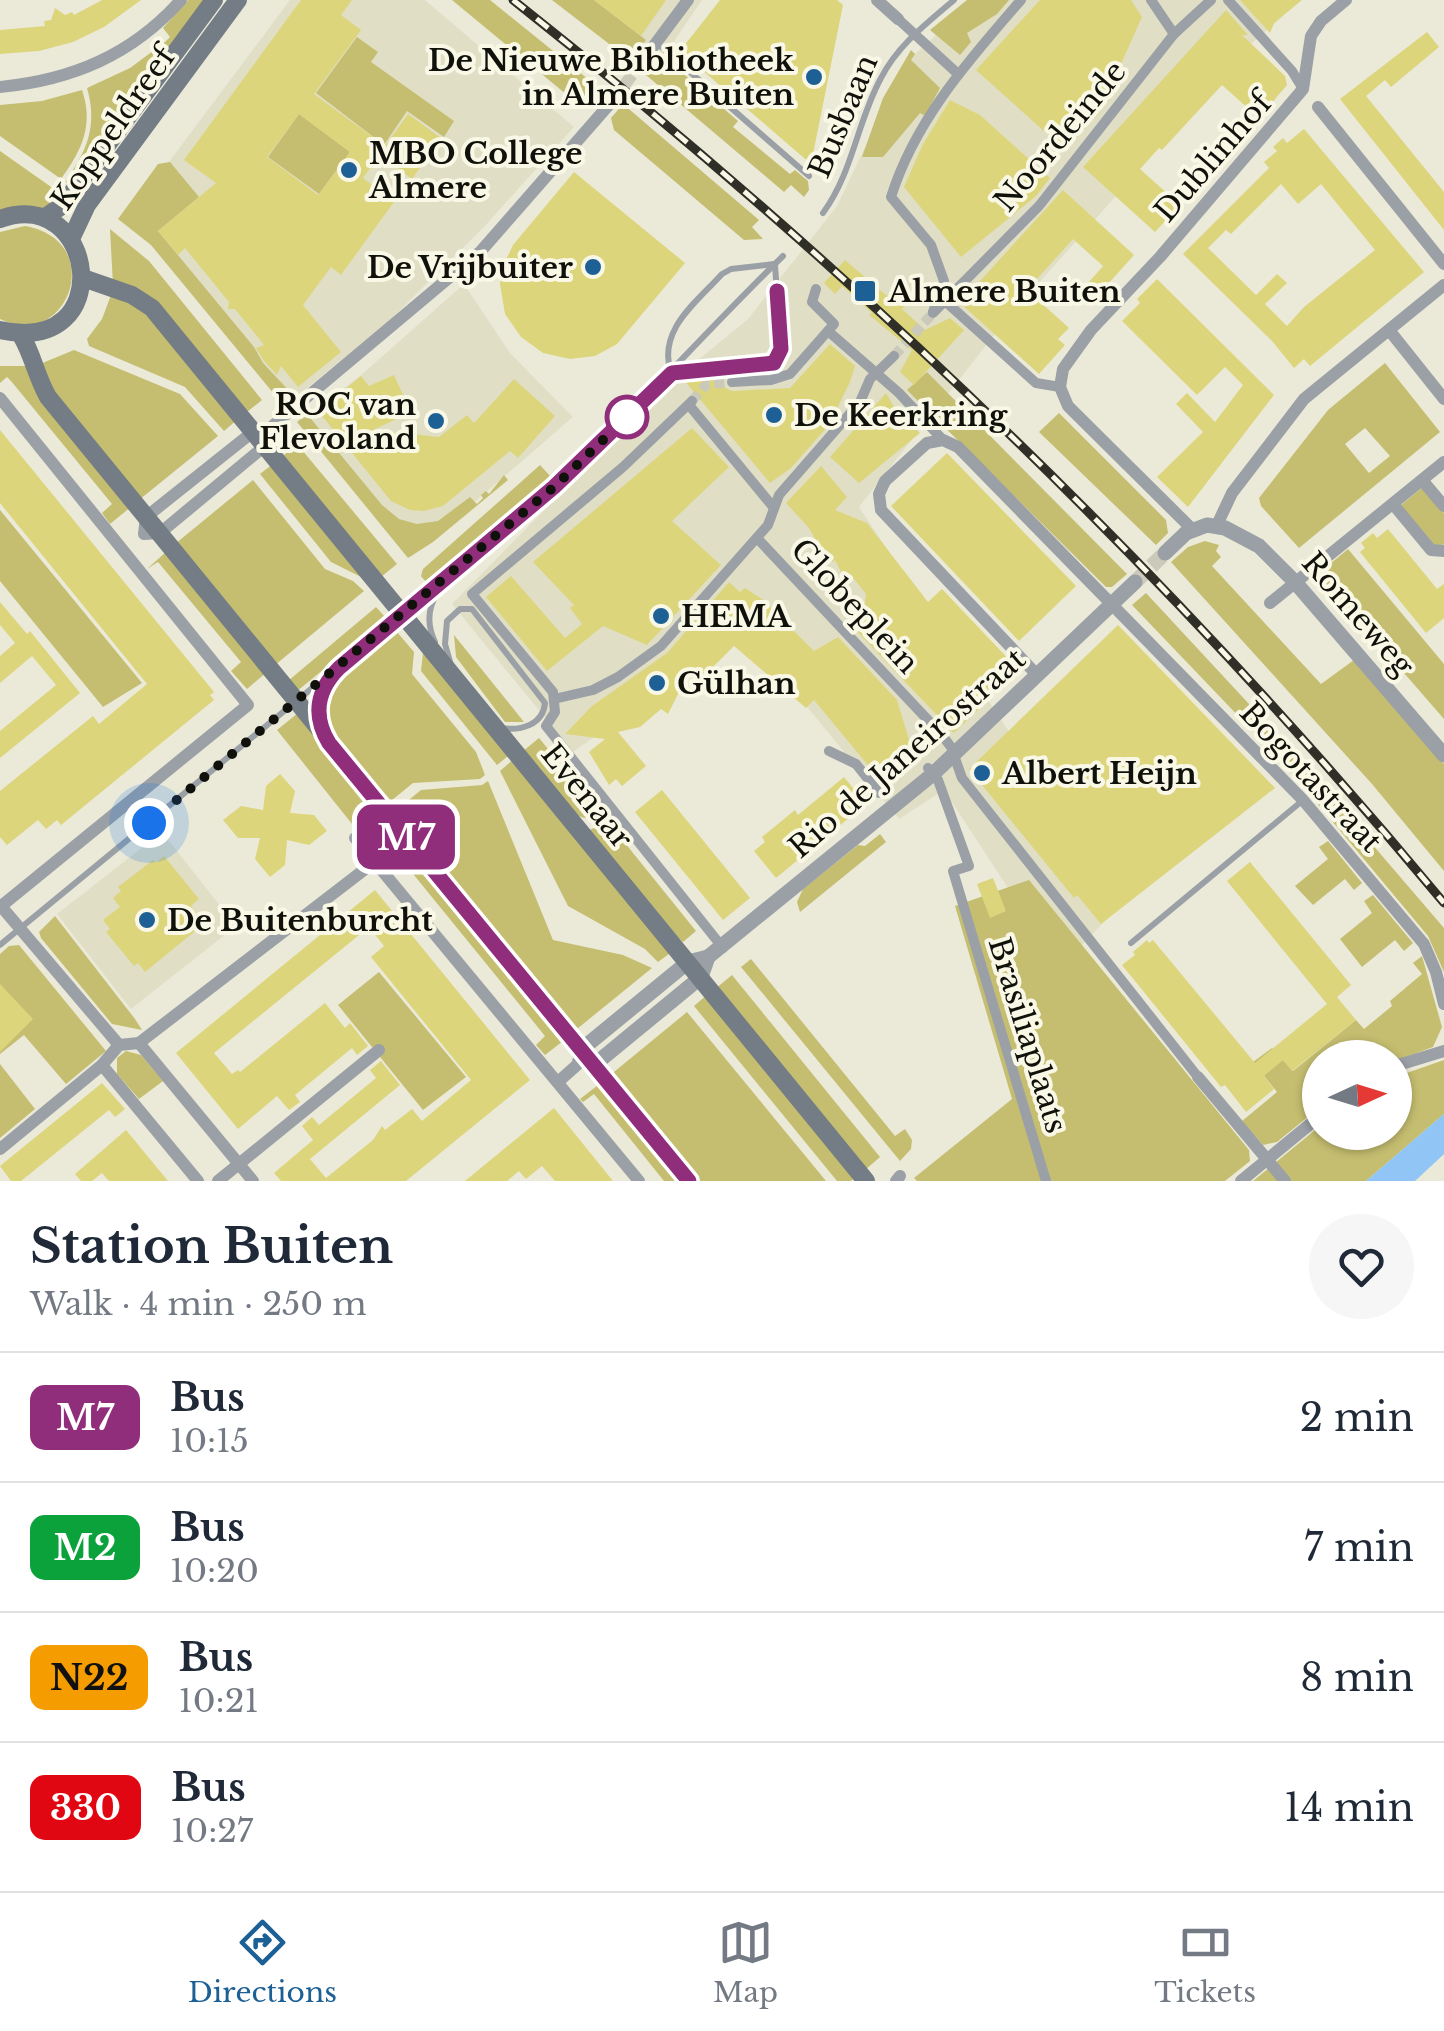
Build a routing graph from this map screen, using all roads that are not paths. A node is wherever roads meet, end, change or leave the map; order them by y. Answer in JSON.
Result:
{"nodes":[{"id":1,"x":181,"y":0,"type":"edge"},
{"id":2,"x":214,"y":0,"type":"edge"},
{"id":3,"x":238,"y":0,"type":"edge"},
{"id":4,"x":688,"y":0,"type":"edge"},
{"id":5,"x":877,"y":0,"type":"edge"},
{"id":6,"x":954,"y":0,"type":"edge"},
{"id":7,"x":1020,"y":0,"type":"edge"},
{"id":8,"x":1151,"y":0,"type":"edge"},
{"id":9,"x":1210,"y":0,"type":"edge"},
{"id":10,"x":1228,"y":0,"type":"edge"},
{"id":11,"x":1346,"y":0,"type":"edge"},
{"id":12,"x":898,"y":19,"type":"joint"},
{"id":13,"x":912,"y":34,"type":"junction"},
{"id":14,"x":1174,"y":34,"type":"junction"},
{"id":15,"x":657,"y":44,"type":"junction"},
{"id":16,"x":638,"y":68,"type":"tunnel mouth"},
{"id":17,"x":957,"y":74,"type":"junction"},
{"id":18,"x":0,"y":87,"type":"edge"},
{"id":19,"x":1303,"y":89,"type":"junction"},
{"id":20,"x":614,"y":98,"type":"tunnel mouth"},
{"id":21,"x":1318,"y":107,"type":"dead end"},
{"id":22,"x":810,"y":176,"type":"dead end"},
{"id":23,"x":823,"y":213,"type":"dead end"},
{"id":24,"x":44,"y":218,"type":"junction"},
{"id":25,"x":0,"y":219,"type":"edge"},
{"id":26,"x":71,"y":239,"type":"junction"},
{"id":27,"x":783,"y":256,"type":"dead end"},
{"id":28,"x":776,"y":264,"type":"junction"},
{"id":29,"x":1444,"y":264,"type":"edge"},
{"id":30,"x":83,"y":278,"type":"junction"},
{"id":31,"x":1444,"y":285,"type":"edge"},
{"id":32,"x":816,"y":289,"type":"dead end"},
{"id":33,"x":946,"y":302,"type":"junction"},
{"id":34,"x":0,"y":330,"type":"edge"},
{"id":35,"x":1389,"y":330,"type":"junction"},
{"id":36,"x":828,"y":331,"type":"junction"},
{"id":37,"x":20,"y":335,"type":"junction"},
{"id":38,"x":894,"y":356,"type":"tunnel mouth"},
{"id":39,"x":672,"y":373,"type":"junction"},
{"id":40,"x":878,"y":374,"type":"junction"},
{"id":41,"x":732,"y":382,"type":"tunnel mouth"},
{"id":42,"x":1060,"y":387,"type":"junction"},
{"id":43,"x":0,"y":398,"type":"edge"},
{"id":44,"x":1444,"y":399,"type":"edge"},
{"id":45,"x":263,"y":435,"type":"junction"},
{"id":46,"x":942,"y":440,"type":"junction"},
{"id":47,"x":1444,"y":462,"type":"edge"},
{"id":48,"x":1422,"y":480,"type":"junction"},
{"id":49,"x":1393,"y":504,"type":"junction"},
{"id":50,"x":1444,"y":506,"type":"edge"},
{"id":51,"x":774,"y":508,"type":"junction"},
{"id":52,"x":1216,"y":526,"type":"junction"},
{"id":53,"x":150,"y":528,"type":"junction"},
{"id":54,"x":1192,"y":529,"type":"junction"},
{"id":55,"x":757,"y":538,"type":"junction"},
{"id":56,"x":124,"y":550,"type":"junction"},
{"id":57,"x":1444,"y":551,"type":"edge"},
{"id":58,"x":1164,"y":553,"type":"tunnel mouth"},
{"id":59,"x":453,"y":572,"type":"junction"},
{"id":60,"x":1135,"y":582,"type":"tunnel mouth"},
{"id":61,"x":1295,"y":582,"type":"junction"},
{"id":62,"x":1112,"y":604,"type":"junction"},
{"id":63,"x":1270,"y":604,"type":"dead end"},
{"id":64,"x":404,"y":614,"type":"junction"},
{"id":65,"x":339,"y":668,"type":"junction"},
{"id":66,"x":451,"y":670,"type":"junction"},
{"id":67,"x":1038,"y":676,"type":"junction"},
{"id":68,"x":554,"y":699,"type":"junction"},
{"id":69,"x":296,"y":702,"type":"junction"},
{"id":70,"x":497,"y":727,"type":"junction"},
{"id":71,"x":329,"y":743,"type":"junction"},
{"id":72,"x":829,"y":751,"type":"dead end"},
{"id":73,"x":954,"y":755,"type":"junction"},
{"id":74,"x":1444,"y":755,"type":"edge"},
{"id":75,"x":930,"y":771,"type":"junction"},
{"id":76,"x":879,"y":793,"type":"dead end"},
{"id":77,"x":1303,"y":800,"type":"junction"},
{"id":78,"x":355,"y":838,"type":"dead end"},
{"id":79,"x":373,"y":863,"type":"junction"},
{"id":80,"x":0,"y":906,"type":"edge"},
{"id":81,"x":20,"y":928,"type":"junction"},
{"id":82,"x":1131,"y":942,"type":"dead end"},
{"id":83,"x":0,"y":944,"type":"edge"},
{"id":84,"x":723,"y":948,"type":"junction"},
{"id":85,"x":694,"y":969,"type":"junction"},
{"id":86,"x":1444,"y":1004,"type":"edge"},
{"id":87,"x":139,"y":1043,"type":"junction"},
{"id":88,"x":119,"y":1045,"type":"junction"},
{"id":89,"x":379,"y":1050,"type":"dead end"},
{"id":90,"x":1444,"y":1051,"type":"edge"},
{"id":91,"x":584,"y":1060,"type":"junction"},
{"id":92,"x":1412,"y":1061,"type":"edge"},
{"id":93,"x":102,"y":1064,"type":"junction"},
{"id":94,"x":1198,"y":1077,"type":"joint"},
{"id":95,"x":558,"y":1081,"type":"junction"},
{"id":96,"x":1302,"y":1131,"type":"edge"},
{"id":97,"x":0,"y":1149,"type":"edge"},
{"id":98,"x":1269,"y":1158,"type":"junction"},
{"id":99,"x":240,"y":1164,"type":"junction"},
{"id":100,"x":198,"y":1181,"type":"edge"},
{"id":101,"x":218,"y":1181,"type":"edge"},
{"id":102,"x":253,"y":1181,"type":"edge"},
{"id":103,"x":639,"y":1181,"type":"edge"},
{"id":104,"x":689,"y":1181,"type":"edge"},
{"id":105,"x":866,"y":1181,"type":"edge"},
{"id":106,"x":1046,"y":1181,"type":"edge"},
{"id":107,"x":1241,"y":1181,"type":"edge"},
{"id":108,"x":1285,"y":1181,"type":"edge"}],
"edges":[{"from":1,"to":18,"type":"street"},
{"from":2,"to":24,"type":"main road","name":"Koppeldreef"},
{"from":3,"to":26,"type":"main road","name":"Koppeldreef"},
{"from":4,"to":15,"type":"street"},
{"from":5,"to":12,"type":"street"},
{"from":6,"to":13,"type":"lane","name":"Busbaan"},
{"from":7,"to":17,"type":"street"},
{"from":8,"to":14,"type":"street"},
{"from":9,"to":14,"type":"street","name":"Noordeinde"},
{"from":10,"to":19,"type":"street"},
{"from":11,"to":19,"type":"street"},
{"from":12,"to":13,"type":"street"},
{"from":13,"to":17,"type":"street"},
{"from":13,"to":23,"type":"lane","name":"Busbaan"},
{"from":14,"to":33,"type":"street","name":"Noordeinde"},
{"from":15,"to":16,"type":"street"},
{"from":15,"to":22,"type":"lane"},
{"from":17,"to":33,"type":"street"},
{"from":19,"to":42,"type":"street","name":"Dublinhof"},
{"from":20,"to":45,"type":"street"},
{"from":21,"to":29,"type":"street"},
{"from":24,"to":25,"type":"main road"},
{"from":24,"to":26,"type":"main road"},
{"from":26,"to":30,"type":"main road"},
{"from":27,"to":28,"type":"lane"},
{"from":28,"to":39,"type":"lane"},
{"from":28,"to":39,"type":"lane"},
{"from":28,"to":39,"type":"lane"},
{"from":30,"to":37,"type":"main road"},
{"from":30,"to":45,"type":"main road","name":"Evenaar"},
{"from":31,"to":35,"type":"street"},
{"from":32,"to":36,"type":"street"},
{"from":33,"to":42,"type":"street"},
{"from":34,"to":37,"type":"main road"},
{"from":35,"to":44,"type":"street"},
{"from":35,"to":52,"type":"street"},
{"from":36,"to":40,"type":"street"},
{"from":36,"to":41,"type":"street"},
{"from":37,"to":53,"type":"main road"},
{"from":38,"to":40,"type":"street"},
{"from":39,"to":59,"type":"lane"},
{"from":40,"to":46,"type":"street"},
{"from":40,"to":51,"type":"street","name":"Globeplein"},
{"from":42,"to":54,"type":"street"},
{"from":43,"to":56,"type":"street"},
{"from":45,"to":53,"type":"street"},
{"from":45,"to":53,"type":"street"},
{"from":45,"to":64,"type":"main road","name":"Evenaar"},
{"from":46,"to":62,"type":"street","name":"Bogotastraat"},
{"from":46,"to":67,"type":"street"},
{"from":47,"to":48,"type":"street"},
{"from":48,"to":49,"type":"street"},
{"from":48,"to":50,"type":"street"},
{"from":49,"to":57,"type":"street"},
{"from":49,"to":61,"type":"street"},
{"from":51,"to":55,"type":"street","name":"Globeplein"},
{"from":51,"to":68,"type":"street","name":"Globeplein"},
{"from":52,"to":54,"type":"street"},
{"from":52,"to":61,"type":"street","name":"Romeweg"},
{"from":53,"to":56,"type":"street"},
{"from":53,"to":69,"type":"main road"},
{"from":54,"to":58,"type":"street"},
{"from":55,"to":68,"type":"street","name":"Globeplein"},
{"from":55,"to":73,"type":"street","name":"Globeplein"},
{"from":56,"to":80,"type":"street"},
{"from":59,"to":64,"type":"lane"},
{"from":59,"to":66,"type":"lane"},
{"from":60,"to":62,"type":"street","name":"Rio de Janeirostraat"},
{"from":61,"to":63,"type":"street"},
{"from":61,"to":74,"type":"street","name":"Romeweg"},
{"from":62,"to":67,"type":"street","name":"Rio de Janeirostraat"},
{"from":62,"to":77,"type":"street","name":"Bogotastraat"},
{"from":64,"to":65,"type":"lane"},
{"from":64,"to":66,"type":"main road","name":"Evenaar"},
{"from":65,"to":69,"type":"lane"},
{"from":65,"to":71,"type":"lane"},
{"from":66,"to":70,"type":"main road","name":"Evenaar"},
{"from":66,"to":70,"type":"lane"},
{"from":67,"to":73,"type":"street","name":"Rio de Janeirostraat"},
{"from":68,"to":84,"type":"street"},
{"from":69,"to":71,"type":"main road"},
{"from":69,"to":81,"type":"lane"},
{"from":70,"to":85,"type":"main road","name":"Evenaar"},
{"from":71,"to":91,"type":"main road"},
{"from":72,"to":76,"type":"street"},
{"from":73,"to":75,"type":"street","name":"Rio de Janeirostraat"},
{"from":73,"to":94,"type":"street","name":"Globeplein"},
{"from":75,"to":84,"type":"street","name":"Rio de Janeirostraat"},
{"from":75,"to":106,"type":"street","name":"Brasiliaplaats"},
{"from":77,"to":82,"type":"lane"},
{"from":77,"to":86,"type":"street","name":"Bogotastraat"},
{"from":78,"to":79,"type":"street"},
{"from":79,"to":87,"type":"street"},
{"from":79,"to":95,"type":"street"},
{"from":80,"to":81,"type":"street"},
{"from":81,"to":83,"type":"lane"},
{"from":81,"to":88,"type":"street"},
{"from":84,"to":85,"type":"street","name":"Rio de Janeirostraat"},
{"from":85,"to":91,"type":"street"},
{"from":85,"to":105,"type":"main road","name":"Evenaar"},
{"from":87,"to":88,"type":"street"},
{"from":87,"to":99,"type":"street"},
{"from":88,"to":93,"type":"street"},
{"from":89,"to":99,"type":"street"},
{"from":90,"to":92,"type":"street"},
{"from":91,"to":95,"type":"street"},
{"from":91,"to":104,"type":"main road"},
{"from":93,"to":97,"type":"street"},
{"from":93,"to":100,"type":"street"},
{"from":94,"to":98,"type":"street"},
{"from":95,"to":103,"type":"street"},
{"from":96,"to":98,"type":"street"},
{"from":98,"to":107,"type":"street"},
{"from":98,"to":108,"type":"street"},
{"from":99,"to":101,"type":"street"},
{"from":99,"to":102,"type":"street"}]}
